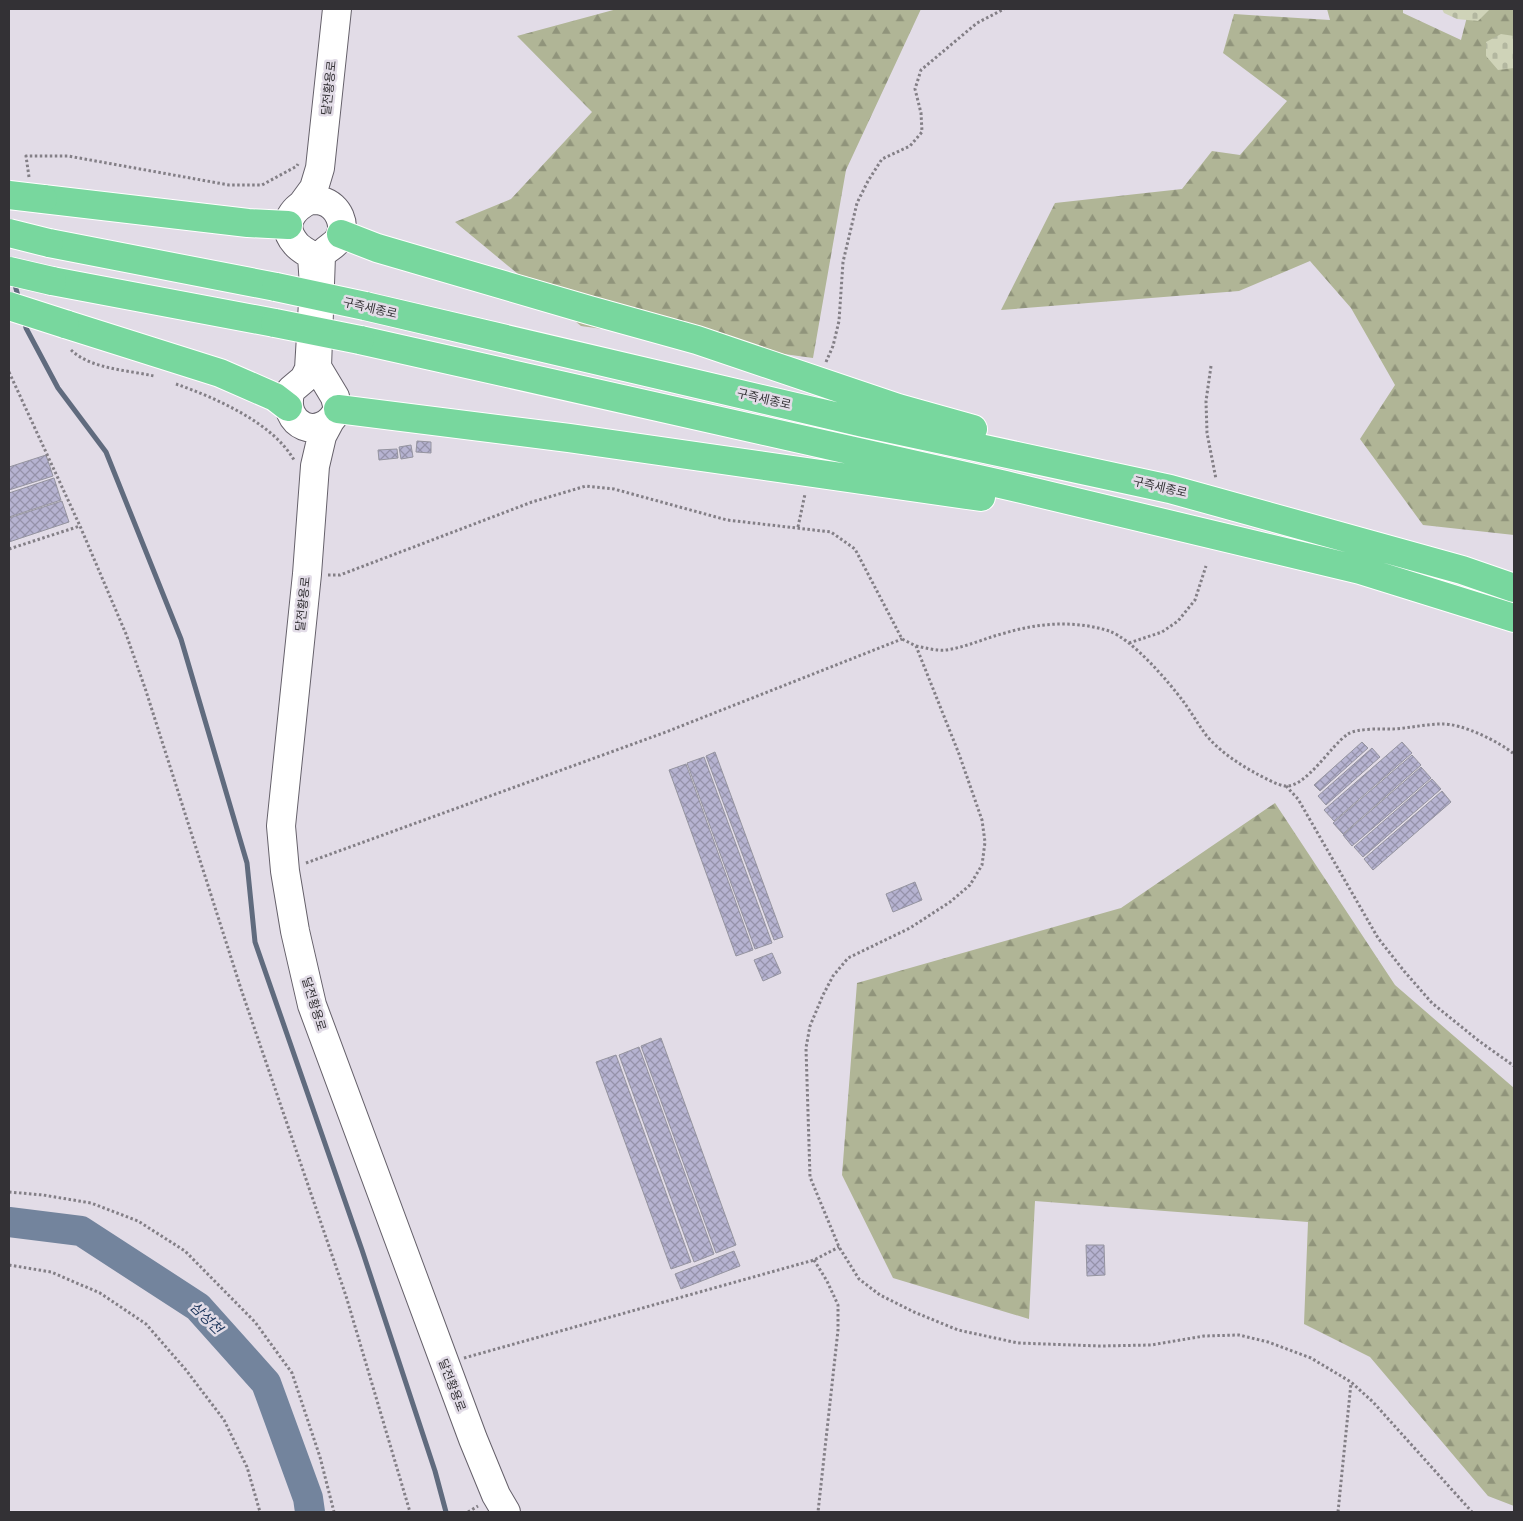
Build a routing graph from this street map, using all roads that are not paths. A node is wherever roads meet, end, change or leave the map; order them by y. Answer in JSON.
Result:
{"nodes":[{"id":1,"x":337,"y":9,"type":"edge"},
{"id":2,"x":320,"y":168,"type":"junction"},
{"id":3,"x":9,"y":195,"type":"edge"},
{"id":4,"x":333,"y":206,"type":"junction"},
{"id":5,"x":296,"y":214,"type":"junction"},
{"id":6,"x":9,"y":234,"type":"edge"},
{"id":7,"x":341,"y":234,"type":"junction"},
{"id":8,"x":9,"y":271,"type":"edge"},
{"id":9,"x":9,"y":306,"type":"edge"},
{"id":10,"x":293,"y":415,"type":"junction"},
{"id":11,"x":334,"y":415,"type":"junction"},
{"id":12,"x":316,"y":466,"type":"junction"},
{"id":13,"x":1262,"y":514,"type":"junction"},
{"id":14,"x":1360,"y":570,"type":"junction"},
{"id":15,"x":1514,"y":588,"type":"edge"},
{"id":16,"x":1514,"y":618,"type":"edge"},
{"id":17,"x":506,"y":1512,"type":"edge"}],
"edges":[{"from":1,"to":2,"type":"main road","name":"달전황용로"},
{"from":2,"to":4,"type":"main road","name":"달전황용로"},
{"from":2,"to":5,"type":"main road","name":"달전황용로"},
{"from":3,"to":5,"type":"highway","bridge":true},
{"from":4,"to":5,"type":"main road"},
{"from":4,"to":7,"type":"main road","name":"달전황용로"},
{"from":5,"to":10,"type":"main road"},
{"from":6,"to":13,"type":"highway","name":"구즉세종로","bridge":true},
{"from":7,"to":11,"type":"main road"},
{"from":7,"to":13,"type":"highway"},
{"from":8,"to":14,"type":"highway","bridge":true},
{"from":9,"to":10,"type":"highway","bridge":true},
{"from":10,"to":11,"type":"main road"},
{"from":10,"to":12,"type":"main road"},
{"from":11,"to":12,"type":"main road"},
{"from":11,"to":14,"type":"highway"},
{"from":12,"to":17,"type":"main road","name":"달전황용로"},
{"from":13,"to":15,"type":"highway","name":"구즉세종로"},
{"from":14,"to":16,"type":"highway"}]}
